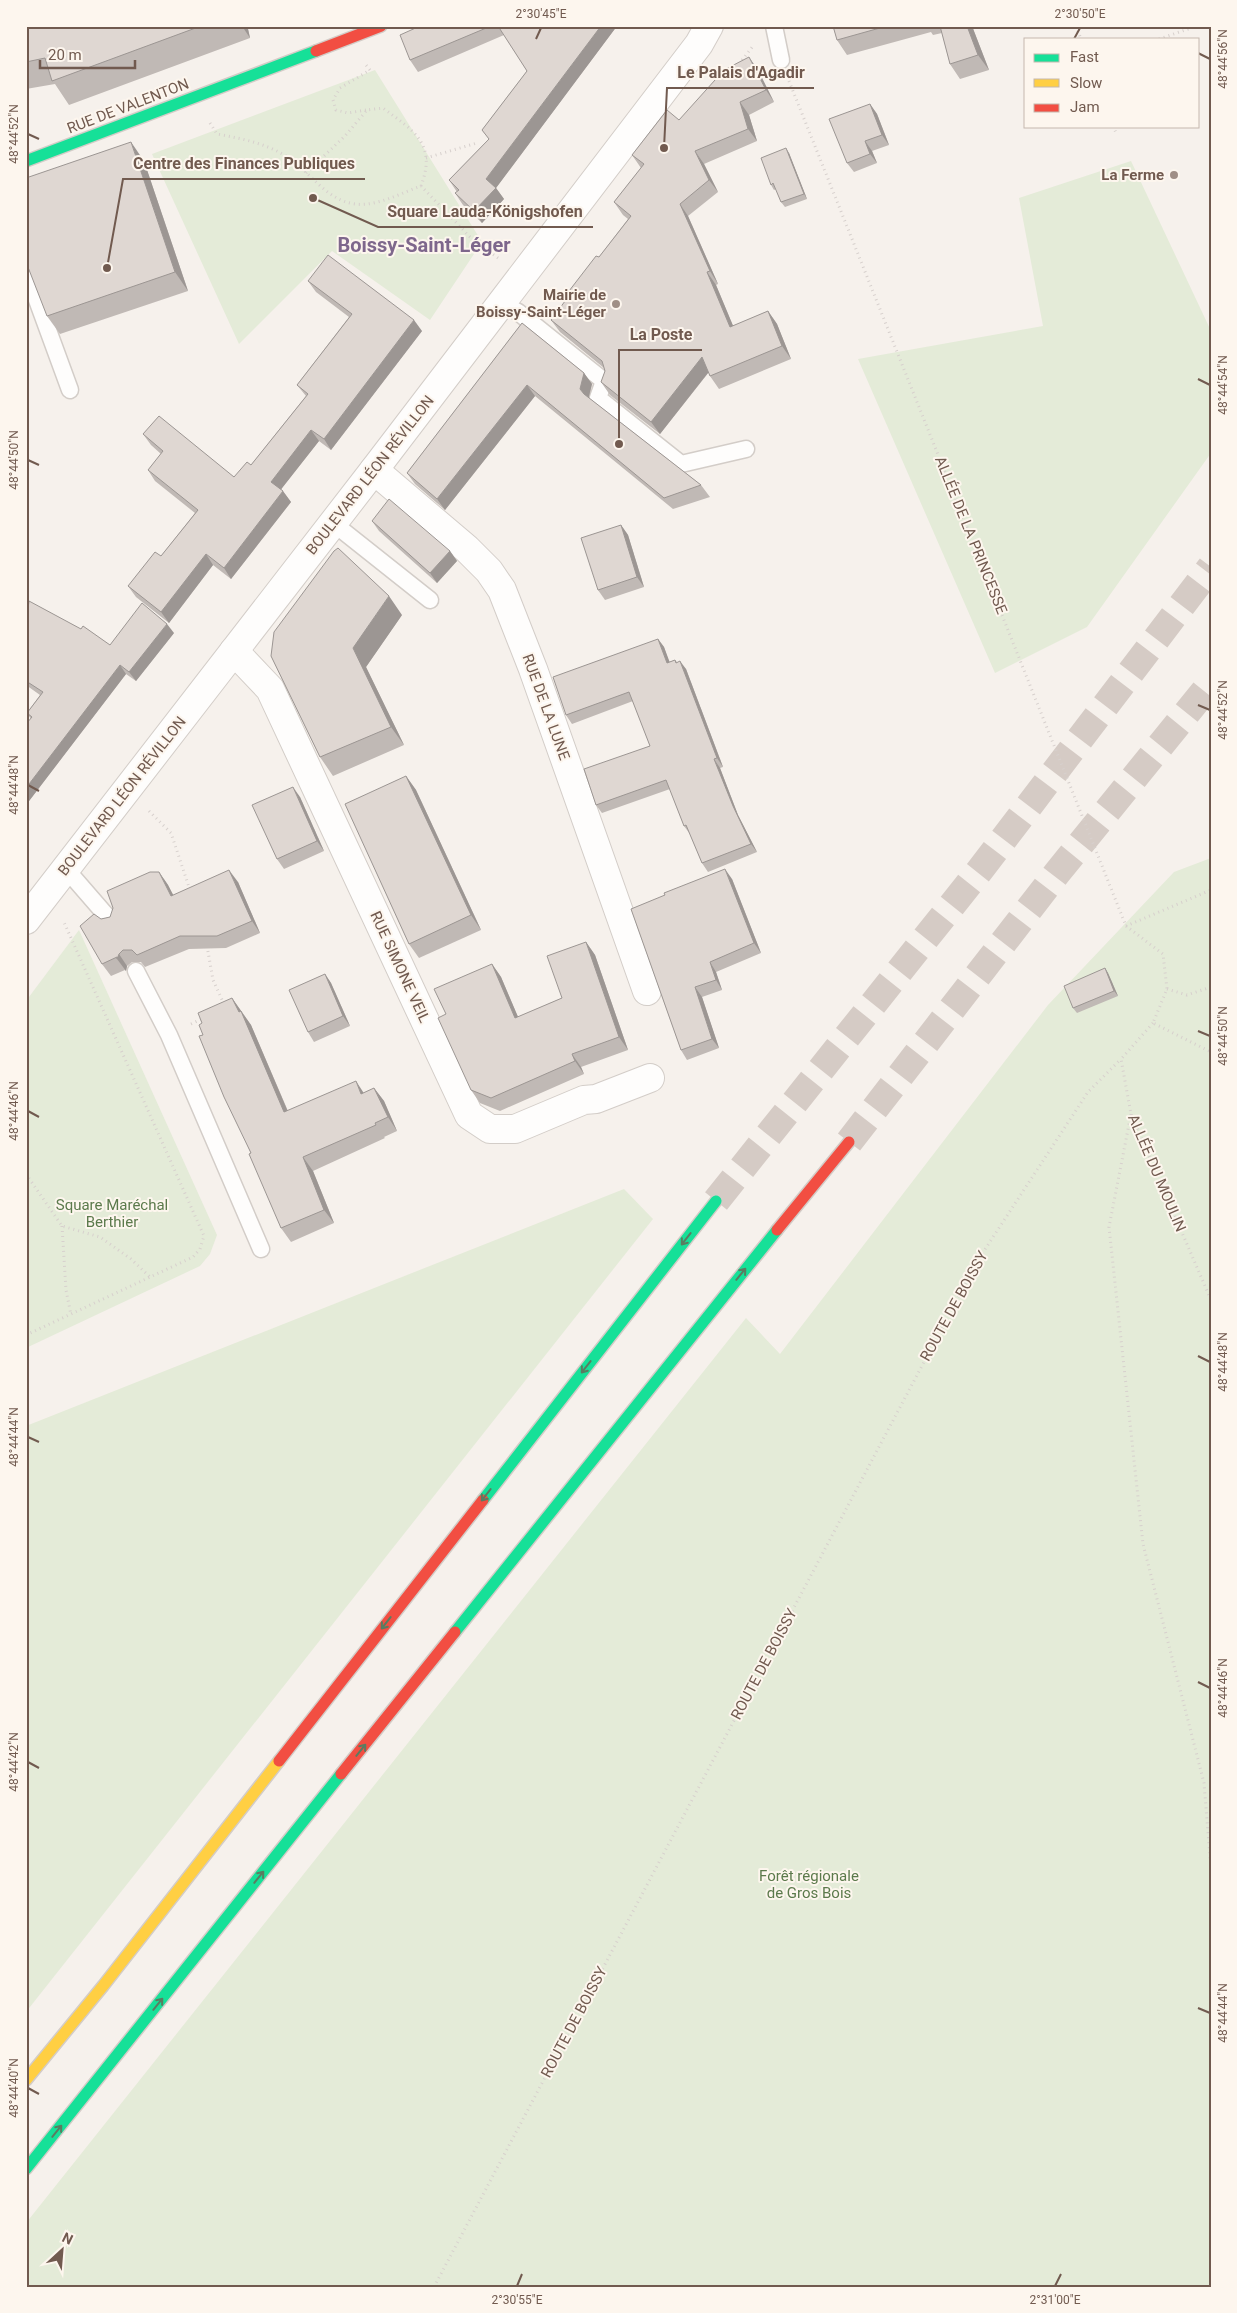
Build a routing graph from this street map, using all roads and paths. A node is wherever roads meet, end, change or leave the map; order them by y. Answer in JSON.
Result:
{"nodes":[{"id":1,"x":381,"y":26,"type":"edge"},
{"id":2,"x":709,"y":26,"type":"edge"},
{"id":3,"x":774,"y":26,"type":"edge"},
{"id":4,"x":1076,"y":26,"type":"edge"},
{"id":5,"x":1197,"y":26,"type":"edge"},
{"id":6,"x":1081,"y":38,"type":"edge"},
{"id":7,"x":1162,"y":38,"type":"edge"},
{"id":8,"x":362,"y":59,"type":"dead end"},
{"id":9,"x":781,"y":60,"type":"joint"},
{"id":10,"x":367,"y":110,"type":"junction"},
{"id":11,"x":207,"y":119,"type":"dead end"},
{"id":12,"x":1114,"y":128,"type":"edge"},
{"id":13,"x":1117,"y":136,"type":"dead end"},
{"id":14,"x":477,"y":143,"type":"dead end"},
{"id":15,"x":426,"y":158,"type":"junction"},
{"id":16,"x":26,"y":161,"type":"edge"},
{"id":17,"x":306,"y":173,"type":"junction"},
{"id":18,"x":421,"y":186,"type":"junction"},
{"id":19,"x":26,"y":270,"type":"edge"},
{"id":20,"x":522,"y":276,"type":"junction"},
{"id":21,"x":501,"y":303,"type":"junction"},
{"id":22,"x":70,"y":390,"type":"dead end"},
{"id":23,"x":746,"y":449,"type":"dead end"},
{"id":24,"x":374,"y":470,"type":"junction"},
{"id":25,"x":333,"y":523,"type":"junction"},
{"id":26,"x":430,"y":600,"type":"dead end"},
{"id":27,"x":234,"y":651,"type":"junction"},
{"id":28,"x":126,"y":791,"type":"junction"},
{"id":29,"x":66,"y":869,"type":"junction"},
{"id":30,"x":1211,"y":890,"type":"edge"},
{"id":31,"x":49,"y":891,"type":"junction"},
{"id":32,"x":192,"y":897,"type":"edge"},
{"id":33,"x":26,"y":920,"type":"edge"},
{"id":34,"x":112,"y":922,"type":"edge"},
{"id":35,"x":1126,"y":926,"type":"junction"},
{"id":36,"x":206,"y":943,"type":"edge"},
{"id":37,"x":136,"y":971,"type":"edge"},
{"id":38,"x":1211,"y":987,"type":"edge"},
{"id":39,"x":1167,"y":989,"type":"junction"},
{"id":40,"x":647,"y":991,"type":"dead end"},
{"id":41,"x":226,"y":1008,"type":"edge"},
{"id":42,"x":210,"y":1016,"type":"edge"},
{"id":43,"x":1153,"y":1023,"type":"junction"},
{"id":44,"x":169,"y":1035,"type":"junction"},
{"id":45,"x":1211,"y":1052,"type":"edge"},
{"id":46,"x":1121,"y":1059,"type":"junction"},
{"id":47,"x":650,"y":1078,"type":"dead end"},
{"id":48,"x":1131,"y":1114,"type":"junction"},
{"id":49,"x":850,"y":1142,"type":"tunnel mouth"},
{"id":50,"x":26,"y":1174,"type":"edge"},
{"id":51,"x":716,"y":1201,"type":"tunnel mouth"},
{"id":52,"x":62,"y":1226,"type":"junction"},
{"id":53,"x":261,"y":1249,"type":"dead end"},
{"id":54,"x":150,"y":1278,"type":"junction"},
{"id":55,"x":1211,"y":1300,"type":"edge"},
{"id":56,"x":71,"y":1315,"type":"junction"},
{"id":57,"x":26,"y":1335,"type":"edge"},
{"id":58,"x":1211,"y":1869,"type":"edge"},
{"id":59,"x":26,"y":2080,"type":"edge"},
{"id":60,"x":1211,"y":2153,"type":"edge"},
{"id":61,"x":26,"y":2169,"type":"edge"},
{"id":62,"x":1211,"y":2188,"type":"edge"},
{"id":63,"x":434,"y":2287,"type":"edge"}],
"edges":[{"from":1,"to":16,"type":"main road","name":"RUE DE VALENTON"},
{"from":2,"to":20,"type":"street","name":"BOULEVARD LÉON RÉVILLON"},
{"from":3,"to":9,"type":"lane"},
{"from":4,"to":6,"type":"path"},
{"from":5,"to":7,"type":"path"},
{"from":8,"to":10,"type":"path"},
{"from":9,"to":35,"type":"path","name":"ALLÉE DE LA PRINCESSE"},
{"from":10,"to":15,"type":"path"},
{"from":10,"to":17,"type":"path"},
{"from":11,"to":17,"type":"path"},
{"from":12,"to":13,"type":"path"},
{"from":14,"to":15,"type":"path"},
{"from":15,"to":18,"type":"path"},
{"from":17,"to":18,"type":"path"},
{"from":18,"to":20,"type":"path"},
{"from":19,"to":22,"type":"lane"},
{"from":20,"to":21,"type":"street","name":"BOULEVARD LÉON RÉVILLON"},
{"from":21,"to":23,"type":"lane"},
{"from":21,"to":24,"type":"street","name":"BOULEVARD LÉON RÉVILLON"},
{"from":24,"to":25,"type":"street","name":"BOULEVARD LÉON RÉVILLON"},
{"from":24,"to":40,"type":"street","name":"RUE DE LA LUNE"},
{"from":25,"to":26,"type":"lane"},
{"from":25,"to":27,"type":"street","name":"BOULEVARD LÉON RÉVILLON"},
{"from":27,"to":28,"type":"street","name":"BOULEVARD LÉON RÉVILLON"},
{"from":27,"to":47,"type":"street","name":"RUE SIMONE VEIL"},
{"from":28,"to":29,"type":"street","name":"BOULEVARD LÉON RÉVILLON"},
{"from":28,"to":32,"type":"path"},
{"from":29,"to":31,"type":"street","name":"BOULEVARD LÉON RÉVILLON"},
{"from":29,"to":34,"type":"lane"},
{"from":30,"to":35,"type":"path"},
{"from":31,"to":33,"type":"street","name":"BOULEVARD LÉON RÉVILLON"},
{"from":31,"to":54,"type":"path"},
{"from":35,"to":39,"type":"path"},
{"from":36,"to":41,"type":"path"},
{"from":37,"to":44,"type":"lane"},
{"from":38,"to":39,"type":"path"},
{"from":39,"to":43,"type":"path"},
{"from":42,"to":44,"type":"path"},
{"from":43,"to":45,"type":"path"},
{"from":43,"to":46,"type":"path"},
{"from":44,"to":53,"type":"lane"},
{"from":46,"to":48,"type":"path","name":"ALLÉE DU MOULIN"},
{"from":46,"to":63,"type":"path","name":"ROUTE DE BOISSY"},
{"from":48,"to":55,"type":"path","name":"ALLÉE DU MOULIN"},
{"from":48,"to":58,"type":"path"},
{"from":61,"to":49,"type":"main road","one_way":true},
{"from":50,"to":52,"type":"path"},
{"from":51,"to":59,"type":"main road","one_way":true},
{"from":52,"to":54,"type":"path"},
{"from":52,"to":56,"type":"path"},
{"from":54,"to":56,"type":"path"},
{"from":56,"to":57,"type":"path"},
{"from":60,"to":62,"type":"path"}]}
